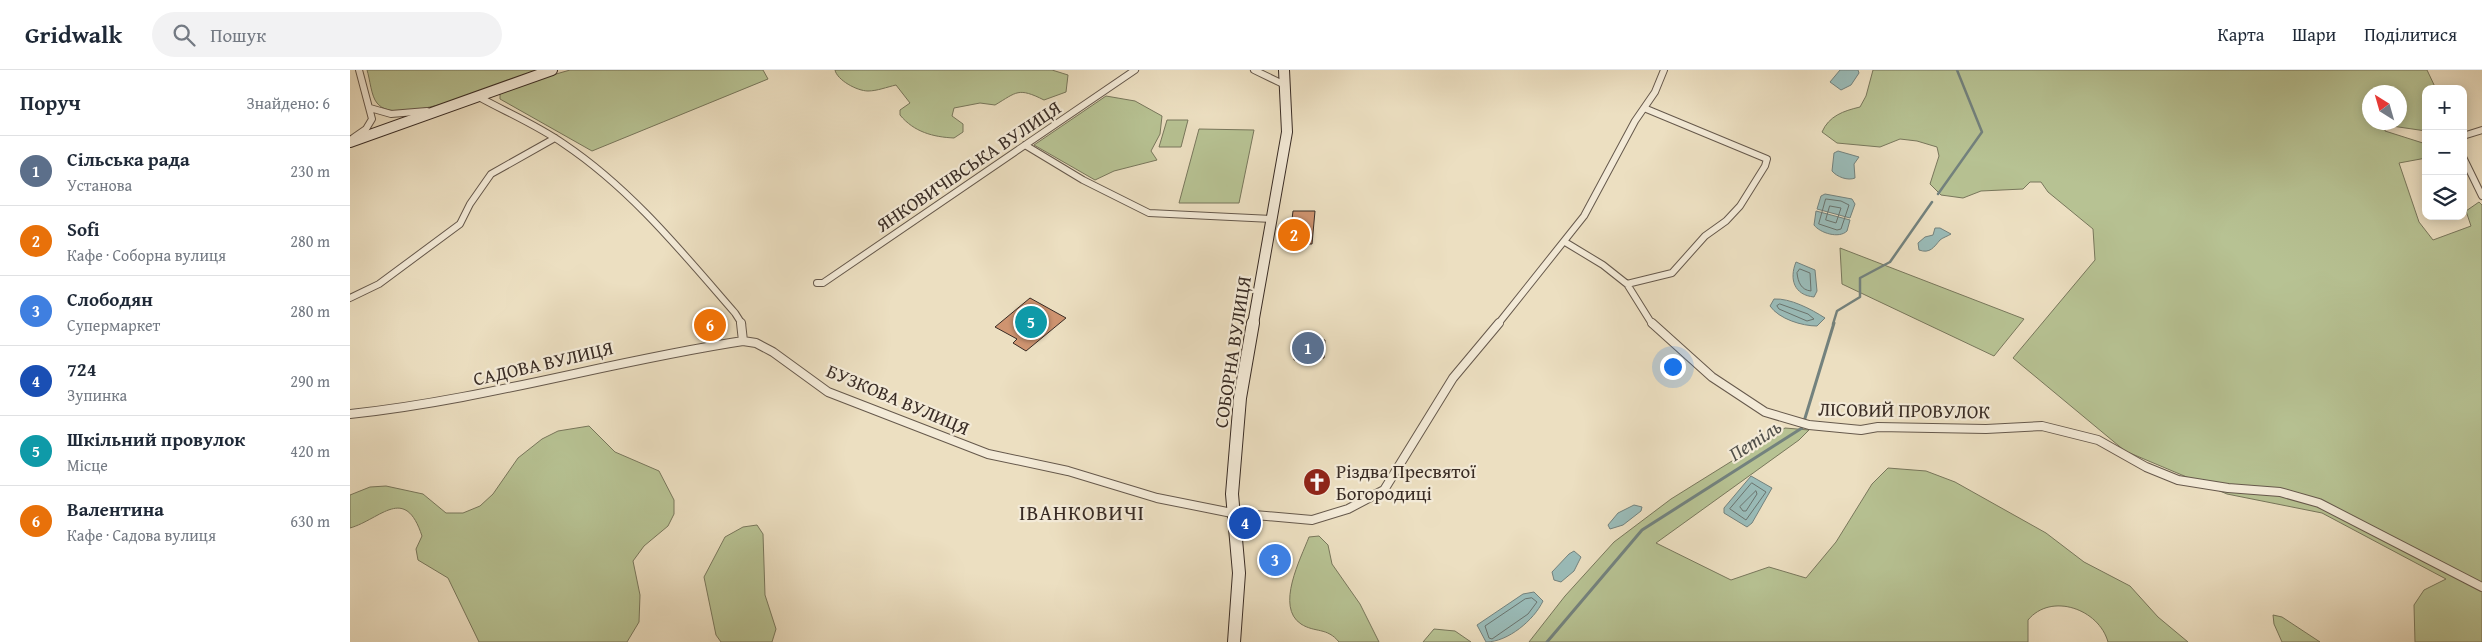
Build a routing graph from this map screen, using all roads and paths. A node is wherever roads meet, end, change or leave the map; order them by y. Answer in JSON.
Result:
{"nodes":[{"id":1,"x":359,"y":70,"type":"edge"},
{"id":2,"x":552,"y":70,"type":"edge"},
{"id":3,"x":1135,"y":70,"type":"edge"},
{"id":4,"x":1254,"y":70,"type":"edge"},
{"id":5,"x":1284,"y":70,"type":"edge"},
{"id":6,"x":1664,"y":70,"type":"edge"},
{"id":7,"x":1283,"y":84,"type":"junction"},
{"id":8,"x":477,"y":96,"type":"junction"},
{"id":9,"x":370,"y":108,"type":"junction"},
{"id":10,"x":1644,"y":108,"type":"junction"},
{"id":11,"x":441,"y":109,"type":"junction"},
{"id":12,"x":2482,"y":130,"type":"edge"},
{"id":13,"x":2467,"y":135,"type":"edge"},
{"id":14,"x":555,"y":138,"type":"junction"},
{"id":15,"x":350,"y":141,"type":"edge"},
{"id":16,"x":1025,"y":145,"type":"junction"},
{"id":17,"x":2467,"y":165,"type":"edge"},
{"id":18,"x":2482,"y":196,"type":"edge"},
{"id":19,"x":1272,"y":219,"type":"junction"},
{"id":20,"x":1565,"y":242,"type":"junction"},
{"id":21,"x":817,"y":283,"type":"dead end"},
{"id":22,"x":1627,"y":284,"type":"junction"},
{"id":23,"x":350,"y":298,"type":"edge"},
{"id":24,"x":743,"y":341,"type":"junction"},
{"id":25,"x":350,"y":414,"type":"edge"},
{"id":26,"x":1232,"y":514,"type":"junction"},
{"id":27,"x":2482,"y":587,"type":"edge"},
{"id":28,"x":1234,"y":642,"type":"edge"}],
"edges":[{"from":1,"to":9,"type":"street"},
{"from":2,"to":8,"type":"street"},
{"from":3,"to":16,"type":"street","name":"ЯНКОВИЧІВСЬКА ВУЛИЦЯ"},
{"from":4,"to":7,"type":"street"},
{"from":5,"to":7,"type":"street","name":"СОБОРНА ВУЛИЦЯ"},
{"from":6,"to":10,"type":"street","name":"БУЗКОВА ВУЛИЦЯ"},
{"from":7,"to":19,"type":"street","name":"СОБОРНА ВУЛИЦЯ"},
{"from":8,"to":11,"type":"street"},
{"from":8,"to":14,"type":"street"},
{"from":9,"to":11,"type":"street"},
{"from":9,"to":15,"type":"street"},
{"from":10,"to":20,"type":"street","name":"БУЗКОВА ВУЛИЦЯ"},
{"from":10,"to":22,"type":"street"},
{"from":11,"to":15,"type":"street"},
{"from":12,"to":13,"type":"street"},
{"from":14,"to":23,"type":"street"},
{"from":14,"to":24,"type":"street"},
{"from":16,"to":19,"type":"street"},
{"from":16,"to":21,"type":"street","name":"ЯНКОВИЧІВСЬКА ВУЛИЦЯ"},
{"from":17,"to":18,"type":"street"},
{"from":19,"to":26,"type":"street","name":"СОБОРНА ВУЛИЦЯ"},
{"from":20,"to":22,"type":"street","name":"ЛІСОВИЙ ПРОВУЛОК"},
{"from":20,"to":26,"type":"street","name":"БУЗКОВА ВУЛИЦЯ"},
{"from":22,"to":27,"type":"street","name":"ЛІСОВИЙ ПРОВУЛОК"},
{"from":24,"to":25,"type":"street","name":"САДОВА ВУЛИЦЯ"},
{"from":24,"to":26,"type":"street","name":"БУЗКОВА ВУЛИЦЯ"},
{"from":26,"to":28,"type":"street","name":"СОБОРНА ВУЛИЦЯ"}]}
